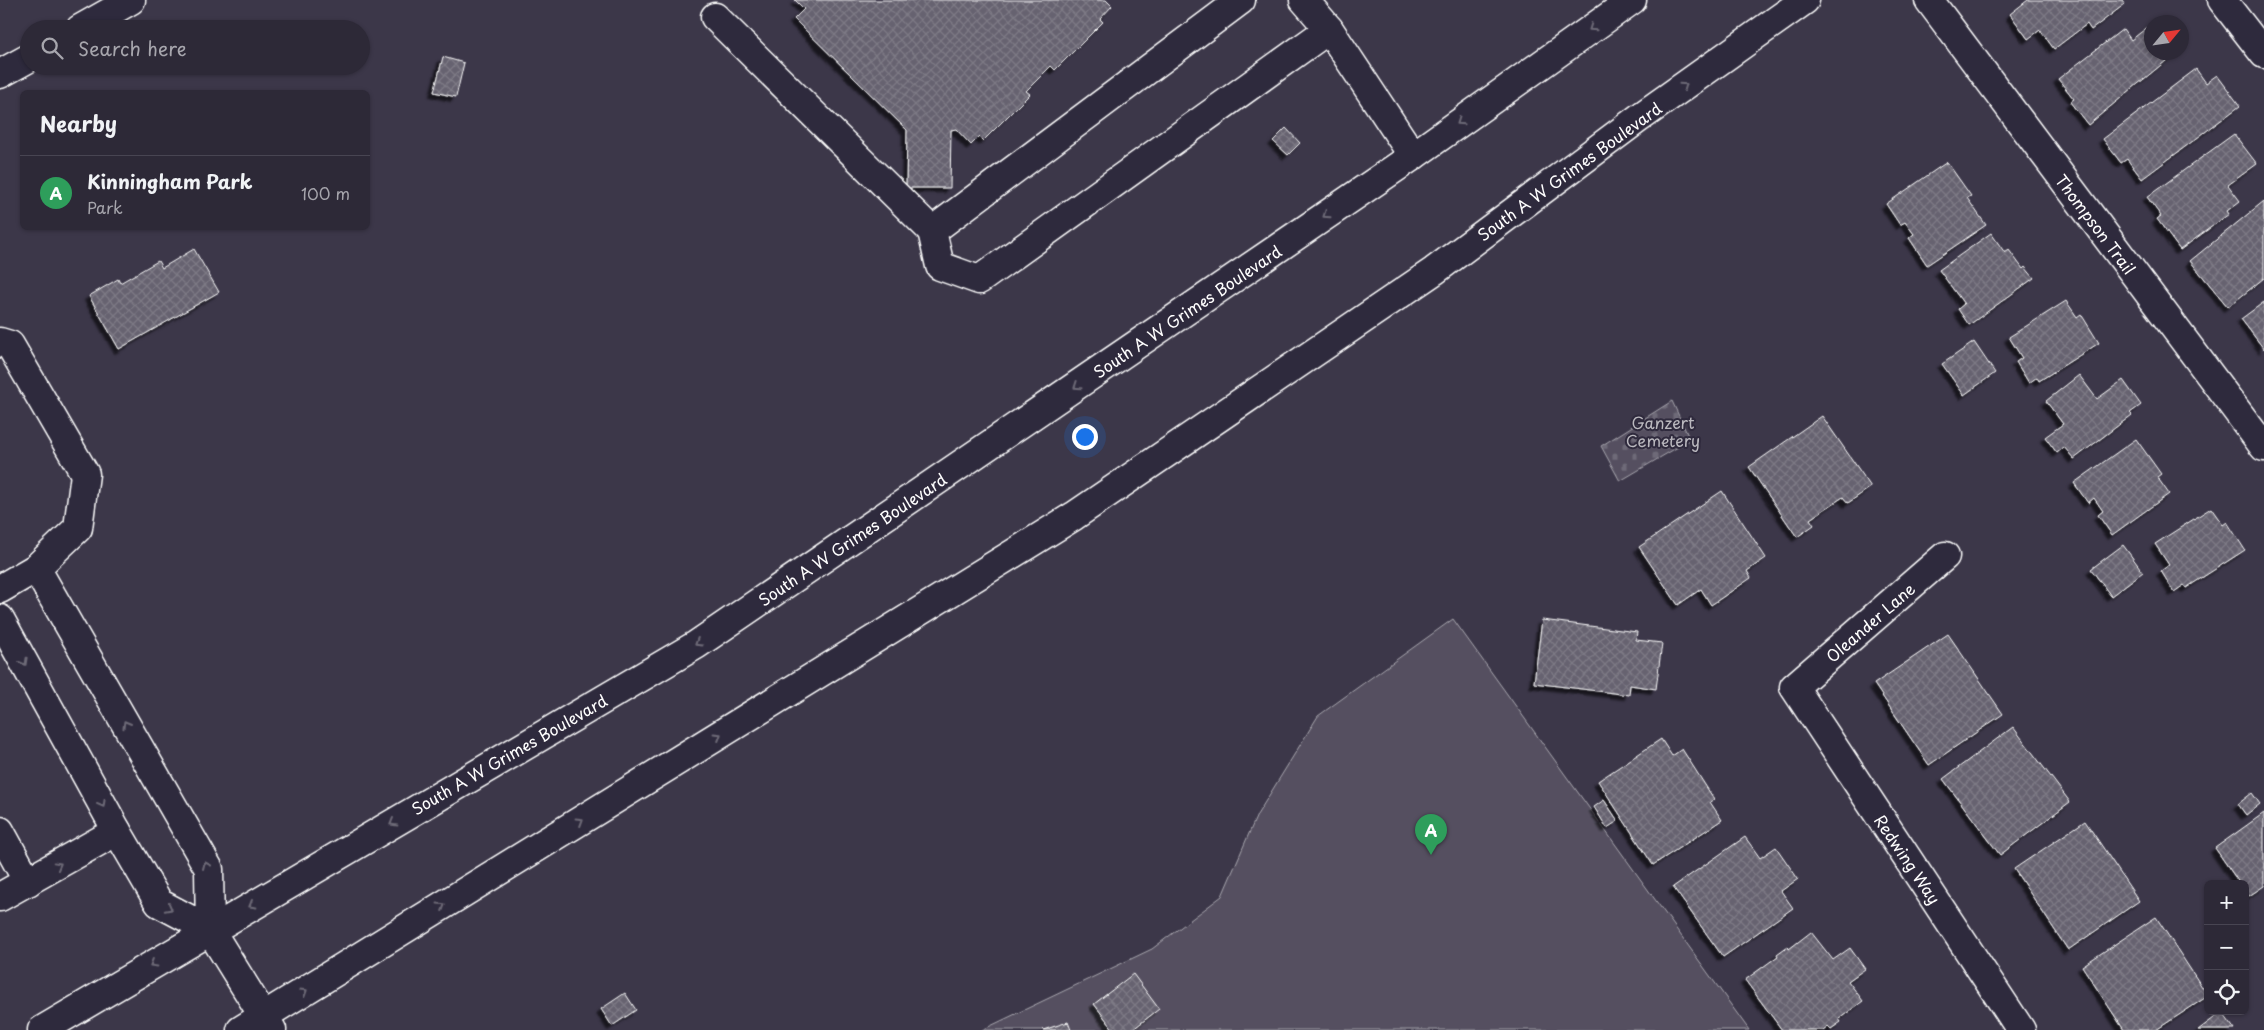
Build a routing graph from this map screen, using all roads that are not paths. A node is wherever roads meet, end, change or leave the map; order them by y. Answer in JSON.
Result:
{"nodes":[{"id":1,"x":131,"y":0,"type":"edge"},
{"id":2,"x":1241,"y":0,"type":"edge"},
{"id":3,"x":1304,"y":0,"type":"edge"},
{"id":4,"x":1632,"y":0,"type":"edge"},
{"id":5,"x":1805,"y":0,"type":"edge"},
{"id":6,"x":1929,"y":0,"type":"edge"},
{"id":7,"x":2222,"y":0,"type":"edge"},
{"id":8,"x":715,"y":17,"type":"dead end"},
{"id":9,"x":96,"y":20,"type":"edge"},
{"id":10,"x":1329,"y":29,"type":"junction"},
{"id":11,"x":2264,"y":54,"type":"edge"},
{"id":12,"x":20,"y":63,"type":"edge"},
{"id":13,"x":0,"y":74,"type":"edge"},
{"id":14,"x":1413,"y":156,"type":"junction"},
{"id":15,"x":932,"y":231,"type":"junction"},
{"id":16,"x":0,"y":342,"type":"edge"},
{"id":17,"x":2264,"y":447,"type":"edge"},
{"id":18,"x":1945,"y":556,"type":"dead end"},
{"id":19,"x":36,"y":568,"type":"junction"},
{"id":20,"x":0,"y":588,"type":"edge"},
{"id":21,"x":0,"y":619,"type":"edge"},
{"id":22,"x":1794,"y":687,"type":"joint"},
{"id":23,"x":118,"y":831,"type":"junction"},
{"id":24,"x":0,"y":832,"type":"edge"},
{"id":25,"x":28,"y":882,"type":"junction"},
{"id":26,"x":0,"y":897,"type":"edge"},
{"id":27,"x":210,"y":930,"type":"junction"},
{"id":28,"x":258,"y":1026,"type":"edge"},
{"id":29,"x":42,"y":1030,"type":"edge"},
{"id":30,"x":2022,"y":1030,"type":"edge"}],
"edges":[{"from":1,"to":9,"type":"main road"},
{"from":2,"to":15,"type":"main road"},
{"from":3,"to":10,"type":"main road"},
{"from":4,"to":14,"type":"main road","name":"South A W Grimes Boulevard","one_way":true},
{"from":28,"to":5,"type":"main road","name":"South A W Grimes Boulevard","one_way":true},
{"from":6,"to":17,"type":"main road","name":"Thompson Trail"},
{"from":7,"to":11,"type":"main road"},
{"from":8,"to":15,"type":"main road"},
{"from":10,"to":14,"type":"main road"},
{"from":10,"to":15,"type":"main road"},
{"from":12,"to":13,"type":"main road"},
{"from":14,"to":27,"type":"main road","name":"South A W Grimes Boulevard","one_way":true},
{"from":16,"to":19,"type":"main road"},
{"from":18,"to":22,"type":"main road","name":"Oleander Lane"},
{"from":19,"to":20,"type":"main road"},
{"from":27,"to":19,"type":"main road","one_way":true},
{"from":21,"to":23,"type":"main road","one_way":true},
{"from":22,"to":30,"type":"main road","name":"Redwing Way"},
{"from":25,"to":23,"type":"main road","one_way":true},
{"from":23,"to":27,"type":"main road","one_way":true},
{"from":24,"to":25,"type":"main road"},
{"from":25,"to":26,"type":"main road"},
{"from":27,"to":28,"type":"main road"},
{"from":27,"to":29,"type":"main road","name":"South A W Grimes Boulevard","one_way":true}]}
